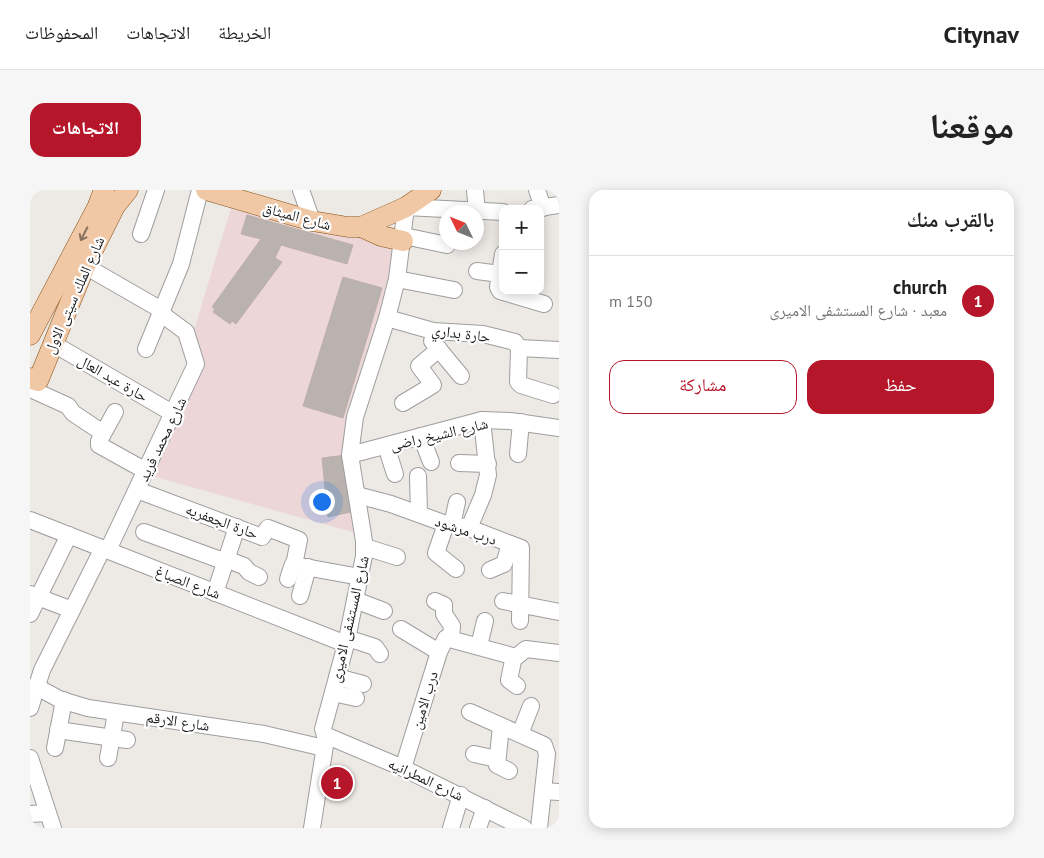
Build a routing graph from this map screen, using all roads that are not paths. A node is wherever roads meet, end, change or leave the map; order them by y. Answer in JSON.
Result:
{"nodes":[{"id":1,"x":104,"y":190,"type":"edge"},
{"id":2,"x":116,"y":190,"type":"edge"},
{"id":3,"x":126,"y":190,"type":"edge"},
{"id":4,"x":156,"y":190,"type":"edge"},
{"id":5,"x":200,"y":190,"type":"edge"},
{"id":6,"x":207,"y":190,"type":"edge"},
{"id":7,"x":301,"y":190,"type":"edge"},
{"id":8,"x":475,"y":190,"type":"edge"},
{"id":9,"x":537,"y":190,"type":"edge"},
{"id":10,"x":426,"y":191,"type":"edge"},
{"id":11,"x":476,"y":205,"type":"edge"},
{"id":12,"x":406,"y":207,"type":"junction"},
{"id":13,"x":439,"y":209,"type":"edge"},
{"id":14,"x":550,"y":209,"type":"edge"},
{"id":15,"x":484,"y":212,"type":"edge"},
{"id":16,"x":499,"y":212,"type":"edge"},
{"id":17,"x":312,"y":222,"type":"junction"},
{"id":18,"x":361,"y":227,"type":"junction"},
{"id":19,"x":141,"y":234,"type":"dead end"},
{"id":20,"x":403,"y":238,"type":"junction"},
{"id":21,"x":439,"y":244,"type":"edge"},
{"id":22,"x":85,"y":266,"type":"junction"},
{"id":23,"x":477,"y":271,"type":"dead end"},
{"id":24,"x":499,"y":274,"type":"edge"},
{"id":25,"x":397,"y":278,"type":"junction"},
{"id":26,"x":454,"y":290,"type":"dead end"},
{"id":27,"x":512,"y":295,"type":"edge"},
{"id":28,"x":544,"y":304,"type":"dead end"},
{"id":29,"x":161,"y":313,"type":"junction"},
{"id":30,"x":387,"y":318,"type":"junction"},
{"id":31,"x":433,"y":332,"type":"junction"},
{"id":32,"x":30,"y":336,"type":"edge"},
{"id":33,"x":52,"y":343,"type":"junction"},
{"id":34,"x":519,"y":348,"type":"junction"},
{"id":35,"x":146,"y":349,"type":"dead end"},
{"id":36,"x":439,"y":349,"type":"junction"},
{"id":37,"x":559,"y":350,"type":"edge"},
{"id":38,"x":461,"y":376,"type":"dead end"},
{"id":39,"x":34,"y":381,"type":"edge"},
{"id":40,"x":553,"y":395,"type":"dead end"},
{"id":41,"x":403,"y":403,"type":"dead end"},
{"id":42,"x":116,"y":412,"type":"dead end"},
{"id":43,"x":174,"y":414,"type":"junction"},
{"id":44,"x":482,"y":420,"type":"junction"},
{"id":45,"x":521,"y":422,"type":"junction"},
{"id":46,"x":559,"y":428,"type":"edge"},
{"id":47,"x":103,"y":433,"type":"junction"},
{"id":48,"x":421,"y":436,"type":"junction"},
{"id":49,"x":386,"y":446,"type":"junction"},
{"id":50,"x":518,"y":454,"type":"dead end"},
{"id":51,"x":350,"y":455,"type":"junction"},
{"id":52,"x":431,"y":462,"type":"dead end"},
{"id":53,"x":459,"y":463,"type":"dead end"},
{"id":54,"x":488,"y":464,"type":"junction"},
{"id":55,"x":146,"y":471,"type":"junction"},
{"id":56,"x":395,"y":474,"type":"dead end"},
{"id":57,"x":418,"y":476,"type":"dead end"},
{"id":58,"x":137,"y":490,"type":"junction"},
{"id":59,"x":357,"y":495,"type":"junction"},
{"id":60,"x":457,"y":502,"type":"dead end"},
{"id":61,"x":419,"y":514,"type":"junction"},
{"id":62,"x":30,"y":520,"type":"edge"},
{"id":63,"x":449,"y":525,"type":"junction"},
{"id":64,"x":238,"y":527,"type":"junction"},
{"id":65,"x":469,"y":528,"type":"junction"},
{"id":66,"x":144,"y":532,"type":"dead end"},
{"id":67,"x":69,"y":535,"type":"junction"},
{"id":68,"x":365,"y":547,"type":"junction"},
{"id":69,"x":105,"y":549,"type":"junction"},
{"id":70,"x":522,"y":549,"type":"junction"},
{"id":71,"x":397,"y":557,"type":"dead end"},
{"id":72,"x":226,"y":560,"type":"junction"},
{"id":73,"x":296,"y":570,"type":"junction"},
{"id":74,"x":456,"y":570,"type":"dead end"},
{"id":75,"x":490,"y":570,"type":"dead end"},
{"id":76,"x":360,"y":577,"type":"junction"},
{"id":77,"x":259,"y":578,"type":"dead end"},
{"id":78,"x":215,"y":592,"type":"junction"},
{"id":79,"x":34,"y":596,"type":"edge"},
{"id":80,"x":300,"y":596,"type":"dead end"},
{"id":81,"x":355,"y":600,"type":"junction"},
{"id":82,"x":435,"y":601,"type":"dead end"},
{"id":83,"x":503,"y":601,"type":"dead end"},
{"id":84,"x":559,"y":608,"type":"edge"},
{"id":85,"x":72,"y":610,"type":"junction"},
{"id":86,"x":384,"y":611,"type":"dead end"},
{"id":87,"x":559,"y":612,"type":"edge"},
{"id":88,"x":520,"y":613,"type":"junction"},
{"id":89,"x":30,"y":614,"type":"edge"},
{"id":90,"x":485,"y":622,"type":"dead end"},
{"id":91,"x":400,"y":628,"type":"dead end"},
{"id":92,"x":451,"y":637,"type":"junction"},
{"id":93,"x":346,"y":641,"type":"junction"},
{"id":94,"x":479,"y":646,"type":"junction"},
{"id":95,"x":439,"y":652,"type":"junction"},
{"id":96,"x":559,"y":653,"type":"edge"},
{"id":97,"x":380,"y":654,"type":"dead end"},
{"id":98,"x":514,"y":656,"type":"junction"},
{"id":99,"x":36,"y":668,"type":"edge"},
{"id":100,"x":335,"y":685,"type":"junction"},
{"id":101,"x":517,"y":686,"type":"dead end"},
{"id":102,"x":359,"y":691,"type":"dead end"},
{"id":103,"x":32,"y":696,"type":"edge"},
{"id":104,"x":64,"y":700,"type":"junction"},
{"id":105,"x":531,"y":706,"type":"dead end"},
{"id":106,"x":470,"y":712,"type":"dead end"},
{"id":107,"x":116,"y":713,"type":"junction"},
{"id":108,"x":501,"y":726,"type":"junction"},
{"id":109,"x":58,"y":730,"type":"junction"},
{"id":110,"x":520,"y":734,"type":"junction"},
{"id":111,"x":119,"y":739,"type":"junction"},
{"id":112,"x":325,"y":742,"type":"junction"},
{"id":113,"x":55,"y":748,"type":"dead end"},
{"id":114,"x":474,"y":754,"type":"dead end"},
{"id":115,"x":30,"y":758,"type":"edge"},
{"id":116,"x":108,"y":758,"type":"dead end"},
{"id":117,"x":497,"y":759,"type":"junction"},
{"id":118,"x":403,"y":768,"type":"junction"},
{"id":119,"x":509,"y":771,"type":"dead end"},
{"id":120,"x":32,"y":777,"type":"edge"},
{"id":121,"x":542,"y":791,"type":"junction"},
{"id":122,"x":559,"y":792,"type":"edge"},
{"id":123,"x":462,"y":796,"type":"junction"},
{"id":124,"x":485,"y":808,"type":"junction"},
{"id":125,"x":47,"y":812,"type":"junction"},
{"id":126,"x":30,"y":814,"type":"edge"},
{"id":127,"x":520,"y":827,"type":"edge"},
{"id":128,"x":53,"y":828,"type":"edge"},
{"id":129,"x":312,"y":828,"type":"edge"},
{"id":130,"x":451,"y":828,"type":"edge"},
{"id":131,"x":478,"y":828,"type":"edge"},
{"id":132,"x":539,"y":828,"type":"edge"}],
"edges":[{"from":1,"to":32,"type":"main road","name":"شارع الملك سيتى الاول","one_way":true},
{"from":2,"to":3,"type":"main road"},
{"from":3,"to":22,"type":"main road","name":"شارع الملك سيتى الاول"},
{"from":4,"to":19,"type":"street"},
{"from":5,"to":29,"type":"street"},
{"from":6,"to":17,"type":"main road","name":"شارع الميثاق"},
{"from":7,"to":17,"type":"street"},
{"from":8,"to":11,"type":"street"},
{"from":9,"to":14,"type":"street"},
{"from":10,"to":12,"type":"main road","name":"شارع الميثاق"},
{"from":12,"to":13,"type":"street"},
{"from":12,"to":18,"type":"main road","name":"شارع الميثاق"},
{"from":12,"to":20,"type":"street","name":"شارع المستشفى الاميرى"},
{"from":15,"to":16,"type":"street"},
{"from":17,"to":18,"type":"main road","name":"شارع الميثاق"},
{"from":18,"to":20,"type":"main road","name":"شارع الميثاق"},
{"from":20,"to":21,"type":"street"},
{"from":20,"to":25,"type":"street","name":"شارع المستشفى الاميرى"},
{"from":22,"to":29,"type":"street"},
{"from":22,"to":33,"type":"main road","name":"شارع الملك سيتى الاول"},
{"from":23,"to":24,"type":"street"},
{"from":25,"to":26,"type":"street"},
{"from":25,"to":30,"type":"street","name":"شارع المستشفى الاميرى"},
{"from":27,"to":28,"type":"street"},
{"from":29,"to":35,"type":"street"},
{"from":29,"to":43,"type":"street","name":"شارع محمد فريد"},
{"from":30,"to":31,"type":"street","name":"حارة بداري"},
{"from":30,"to":51,"type":"street","name":"شارع المستشفى الاميرى"},
{"from":31,"to":34,"type":"street","name":"حارة بداري"},
{"from":31,"to":36,"type":"street"},
{"from":33,"to":39,"type":"main road","name":"شارع الملك سيتى الاول"},
{"from":33,"to":43,"type":"street","name":"حارة عبد العال"},
{"from":34,"to":37,"type":"street"},
{"from":34,"to":40,"type":"street"},
{"from":36,"to":38,"type":"street"},
{"from":36,"to":41,"type":"street"},
{"from":39,"to":47,"type":"street"},
{"from":42,"to":47,"type":"street"},
{"from":43,"to":55,"type":"street","name":"شارع محمد فريد"},
{"from":44,"to":45,"type":"street","name":"شارع الشيخ راضى"},
{"from":44,"to":48,"type":"street","name":"شارع الشيخ راضى"},
{"from":44,"to":54,"type":"street"},
{"from":45,"to":46,"type":"street","name":"شارع الشيخ راضى"},
{"from":45,"to":50,"type":"street"},
{"from":47,"to":55,"type":"street"},
{"from":48,"to":49,"type":"street","name":"شارع الشيخ راضى"},
{"from":48,"to":52,"type":"street"},
{"from":49,"to":51,"type":"street","name":"شارع الشيخ راضى"},
{"from":49,"to":56,"type":"street"},
{"from":51,"to":59,"type":"street","name":"شارع المستشفى الاميرى"},
{"from":53,"to":54,"type":"street"},
{"from":54,"to":65,"type":"street"},
{"from":55,"to":58,"type":"street","name":"شارع محمد فريد"},
{"from":57,"to":61,"type":"street"},
{"from":58,"to":64,"type":"street","name":"حارة الجعفريه"},
{"from":58,"to":69,"type":"street","name":"شارع محمد فريد"},
{"from":59,"to":61,"type":"street","name":"درب مرشود"},
{"from":59,"to":68,"type":"street","name":"شارع المستشفى الاميرى"},
{"from":60,"to":63,"type":"street"},
{"from":61,"to":63,"type":"street","name":"درب مرشود"},
{"from":62,"to":67,"type":"street","name":"شارع الصباغ"},
{"from":63,"to":65,"type":"street","name":"درب مرشود"},
{"from":63,"to":74,"type":"street"},
{"from":64,"to":72,"type":"street"},
{"from":64,"to":73,"type":"street","name":"حارة الجعفريه"},
{"from":65,"to":70,"type":"street","name":"درب مرشود"},
{"from":66,"to":72,"type":"street"},
{"from":67,"to":69,"type":"street","name":"شارع الصباغ"},
{"from":67,"to":79,"type":"street"},
{"from":68,"to":71,"type":"street"},
{"from":68,"to":76,"type":"street","name":"شارع المستشفى الاميرى"},
{"from":69,"to":78,"type":"street","name":"شارع الصباغ"},
{"from":69,"to":85,"type":"street","name":"شارع محمد فريد"},
{"from":70,"to":75,"type":"street"},
{"from":70,"to":88,"type":"street"},
{"from":72,"to":77,"type":"street"},
{"from":72,"to":78,"type":"street"},
{"from":73,"to":76,"type":"street"},
{"from":73,"to":80,"type":"street"},
{"from":76,"to":81,"type":"street","name":"شارع المستشفى الاميرى"},
{"from":78,"to":93,"type":"street","name":"شارع الصباغ"},
{"from":79,"to":85,"type":"street"},
{"from":79,"to":89,"type":"street"},
{"from":81,"to":86,"type":"street"},
{"from":81,"to":93,"type":"street","name":"شارع المستشفى الاميرى"},
{"from":82,"to":92,"type":"street"},
{"from":83,"to":88,"type":"street"},
{"from":84,"to":87,"type":"street"},
{"from":85,"to":99,"type":"street","name":"شارع محمد فريد"},
{"from":87,"to":88,"type":"street"},
{"from":90,"to":94,"type":"street"},
{"from":91,"to":95,"type":"street"},
{"from":92,"to":94,"type":"street"},
{"from":92,"to":95,"type":"street","name":"درب الامين"},
{"from":93,"to":97,"type":"street","name":"شارع الصباغ"},
{"from":93,"to":100,"type":"street","name":"شارع المستشفى الاميرى"},
{"from":94,"to":98,"type":"street"},
{"from":95,"to":118,"type":"street","name":"درب الامين"},
{"from":96,"to":98,"type":"street"},
{"from":98,"to":101,"type":"street"},
{"from":99,"to":103,"type":"street","name":"شارع محمد فريد"},
{"from":100,"to":102,"type":"street"},
{"from":100,"to":112,"type":"street","name":"شارع المستشفى الاميرى"},
{"from":103,"to":104,"type":"street","name":"شارع الارقم"},
{"from":104,"to":107,"type":"street","name":"شارع الارقم"},
{"from":104,"to":109,"type":"street"},
{"from":105,"to":110,"type":"street"},
{"from":106,"to":108,"type":"street"},
{"from":107,"to":111,"type":"street"},
{"from":107,"to":112,"type":"street","name":"شارع الارقم"},
{"from":108,"to":110,"type":"street"},
{"from":108,"to":117,"type":"street"},
{"from":109,"to":111,"type":"street"},
{"from":109,"to":113,"type":"street"},
{"from":110,"to":121,"type":"street"},
{"from":111,"to":116,"type":"street"},
{"from":112,"to":118,"type":"street","name":"شارع المطرانيه"},
{"from":112,"to":129,"type":"street","name":"شارع المستشفى الاميرى"},
{"from":114,"to":117,"type":"street"},
{"from":115,"to":120,"type":"street"},
{"from":117,"to":119,"type":"street"},
{"from":118,"to":123,"type":"street","name":"شارع المطرانيه"},
{"from":120,"to":125,"type":"street"},
{"from":121,"to":122,"type":"street"},
{"from":121,"to":132,"type":"street"},
{"from":123,"to":124,"type":"street","name":"شارع المطرانيه"},
{"from":123,"to":130,"type":"street"},
{"from":124,"to":127,"type":"street","name":"شارع المطرانيه"},
{"from":124,"to":131,"type":"street"},
{"from":125,"to":126,"type":"street"},
{"from":125,"to":128,"type":"street"}]}
